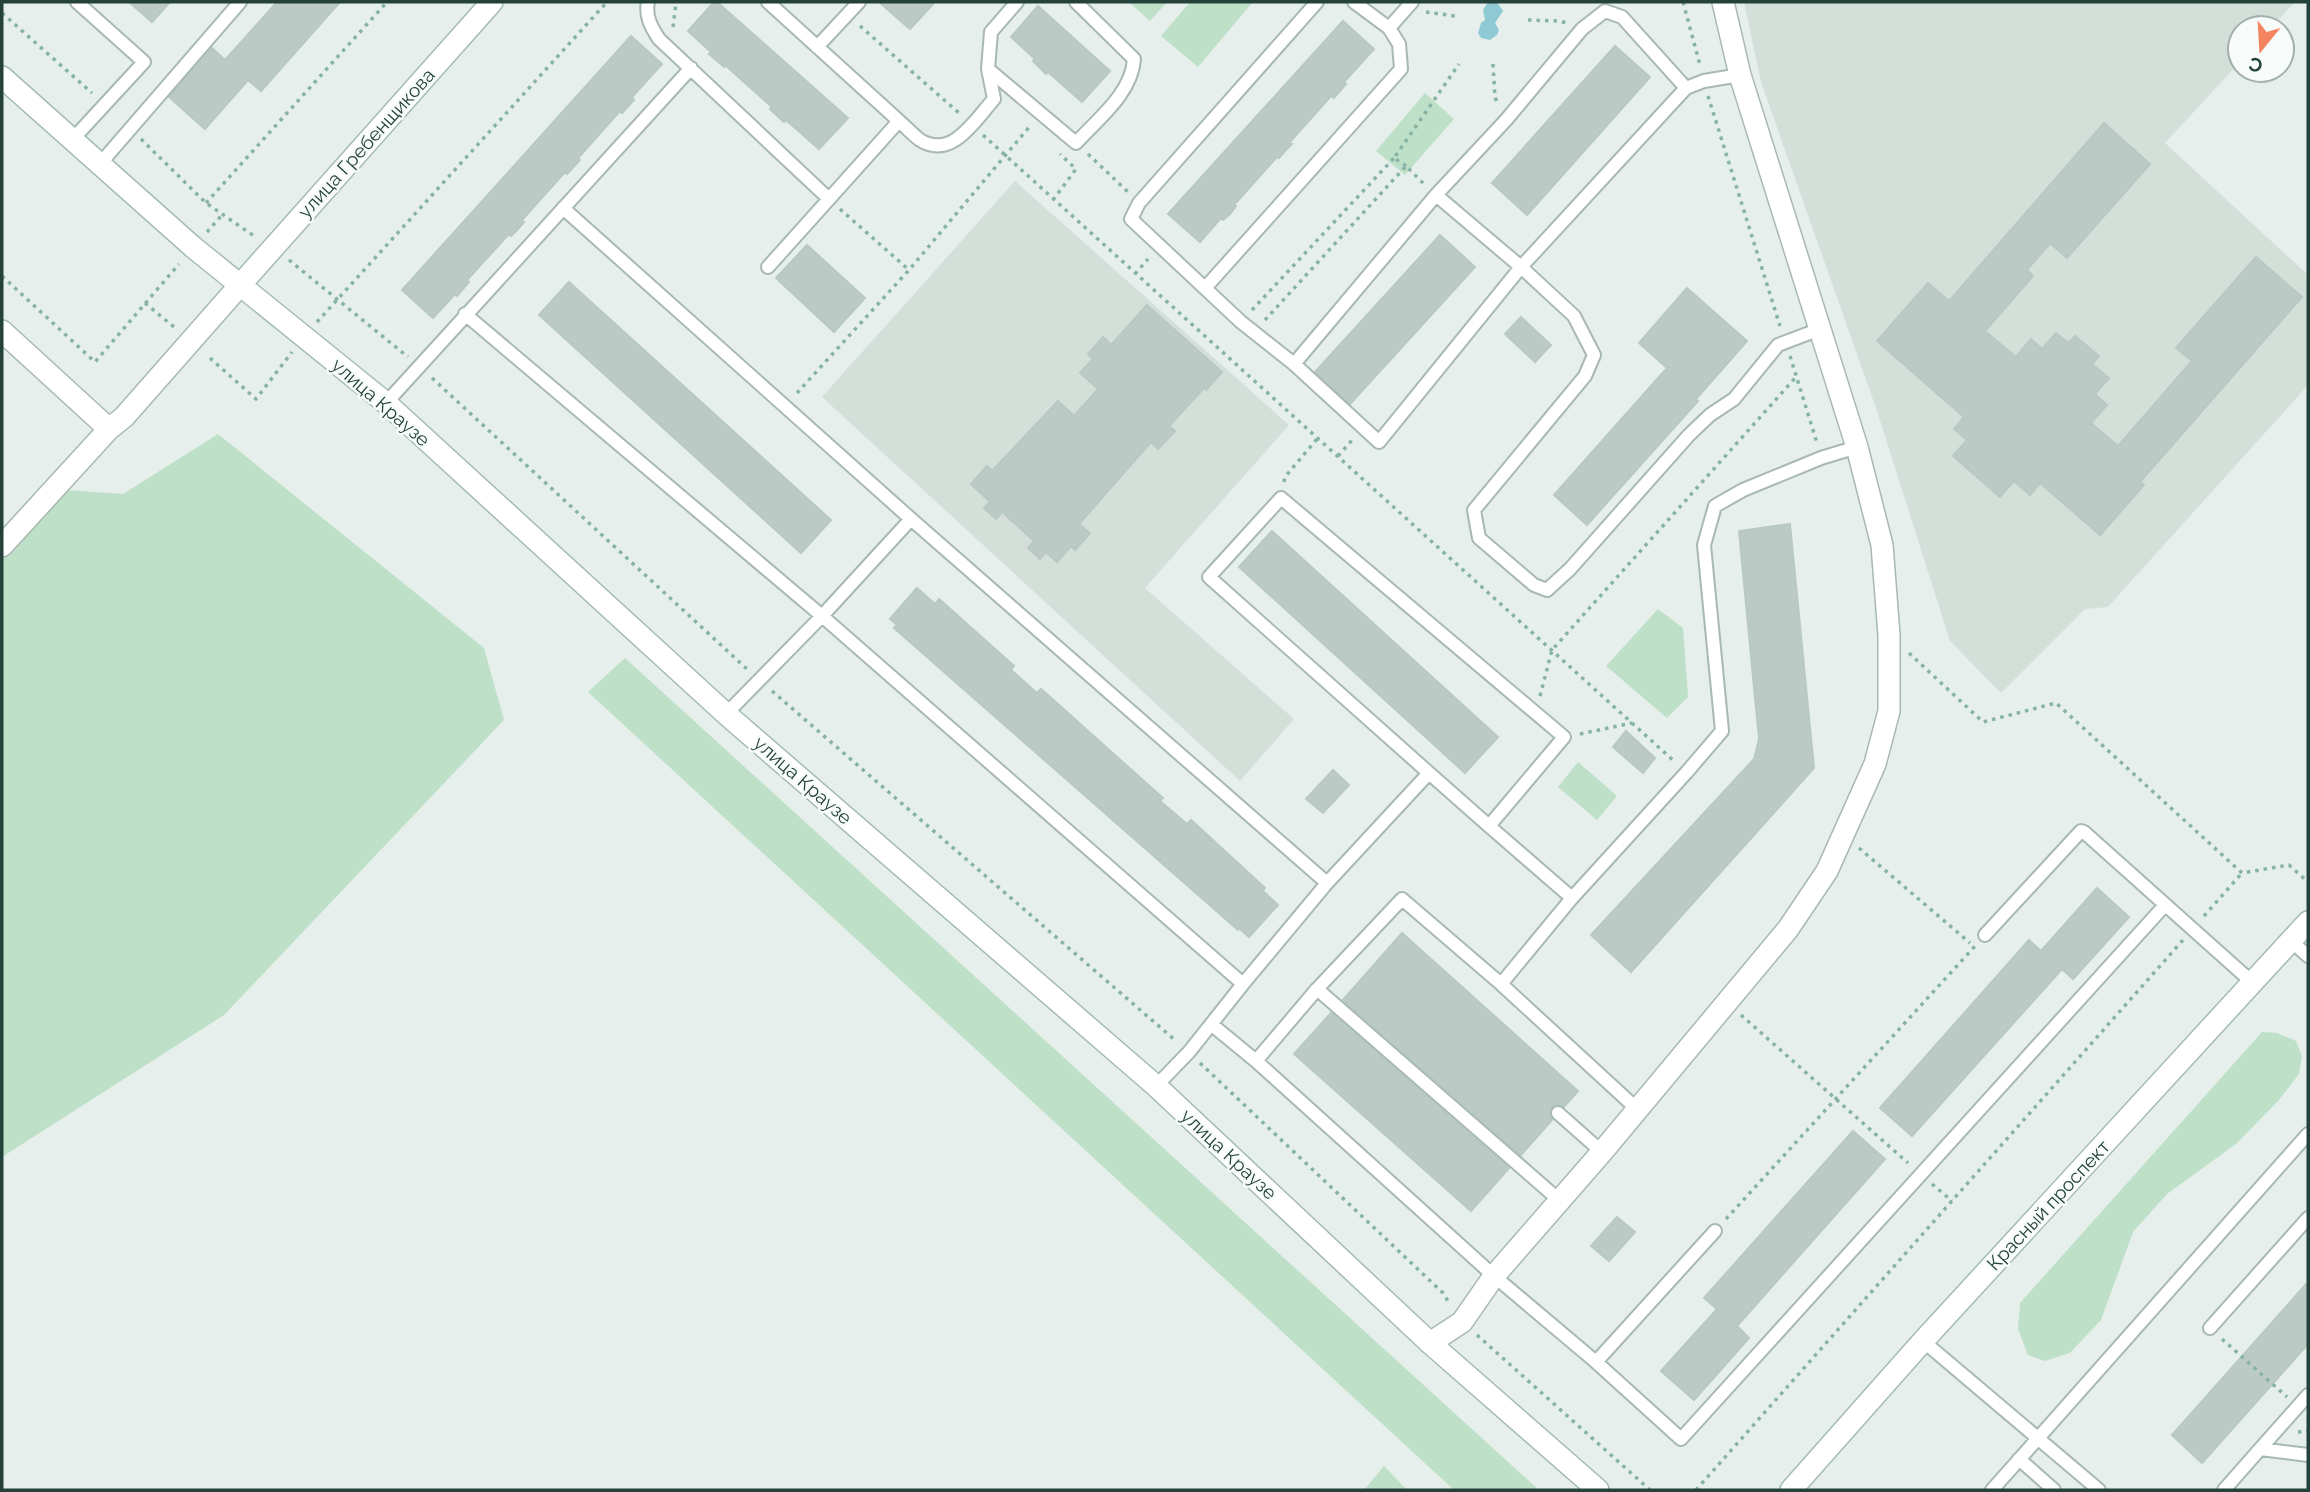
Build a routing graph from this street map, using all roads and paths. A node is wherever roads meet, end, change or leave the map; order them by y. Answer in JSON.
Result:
{"nodes":[{"id":1,"x":77,"y":2,"type":"edge"},
{"id":2,"x":240,"y":2,"type":"edge"},
{"id":3,"x":387,"y":2,"type":"edge"},
{"id":4,"x":492,"y":2,"type":"edge"},
{"id":5,"x":607,"y":2,"type":"edge"},
{"id":6,"x":648,"y":2,"type":"edge"},
{"id":7,"x":677,"y":2,"type":"edge"},
{"id":8,"x":768,"y":2,"type":"edge"},
{"id":9,"x":859,"y":2,"type":"edge"},
{"id":10,"x":1017,"y":2,"type":"edge"},
{"id":11,"x":1076,"y":2,"type":"edge"},
{"id":12,"x":1317,"y":2,"type":"edge"},
{"id":13,"x":1354,"y":2,"type":"edge"},
{"id":14,"x":1683,"y":2,"type":"edge"},
{"id":15,"x":1723,"y":2,"type":"edge"},
{"id":16,"x":1409,"y":6,"type":"edge"},
{"id":17,"x":847,"y":14,"type":"junction"},
{"id":18,"x":1455,"y":16,"type":"dead end"},
{"id":19,"x":1528,"y":20,"type":"dead end"},
{"id":20,"x":1389,"y":28,"type":"junction"},
{"id":21,"x":1582,"y":29,"type":"junction"},
{"id":22,"x":817,"y":47,"type":"junction"},
{"id":23,"x":669,"y":48,"type":"junction"},
{"id":24,"x":1459,"y":64,"type":"dead end"},
{"id":25,"x":1493,"y":64,"type":"dead end"},
{"id":26,"x":691,"y":68,"type":"junction"},
{"id":27,"x":988,"y":69,"type":"junction"},
{"id":28,"x":1740,"y":75,"type":"junction"},
{"id":29,"x":2,"y":77,"type":"edge"},
{"id":30,"x":1704,"y":81,"type":"junction"},
{"id":31,"x":1686,"y":88,"type":"junction"},
{"id":32,"x":1021,"y":120,"type":"dead end"},
{"id":33,"x":1506,"y":120,"type":"junction"},
{"id":34,"x":899,"y":121,"type":"junction"},
{"id":35,"x":971,"y":124,"type":"junction"},
{"id":36,"x":73,"y":139,"type":"junction"},
{"id":37,"x":1076,"y":143,"type":"junction"},
{"id":38,"x":1058,"y":152,"type":"dead end"},
{"id":39,"x":1005,"y":156,"type":"junction"},
{"id":40,"x":1394,"y":158,"type":"junction"},
{"id":41,"x":99,"y":165,"type":"junction"},
{"id":42,"x":1406,"y":166,"type":"junction"},
{"id":43,"x":1436,"y":195,"type":"junction"},
{"id":44,"x":828,"y":198,"type":"junction"},
{"id":45,"x":1053,"y":200,"type":"junction"},
{"id":46,"x":206,"y":203,"type":"dead end"},
{"id":47,"x":1139,"y":203,"type":"junction"},
{"id":48,"x":563,"y":208,"type":"junction"},
{"id":49,"x":1158,"y":246,"type":"junction"},
{"id":50,"x":193,"y":247,"type":"junction"},
{"id":51,"x":273,"y":248,"type":"junction"},
{"id":52,"x":768,"y":267,"type":"dead end"},
{"id":53,"x":1521,"y":267,"type":"junction"},
{"id":54,"x":909,"y":271,"type":"junction"},
{"id":55,"x":1135,"y":274,"type":"junction"},
{"id":56,"x":2,"y":276,"type":"edge"},
{"id":57,"x":241,"y":284,"type":"junction"},
{"id":58,"x":1206,"y":287,"type":"junction"},
{"id":59,"x":338,"y":298,"type":"junction"},
{"id":60,"x":145,"y":303,"type":"junction"},
{"id":61,"x":465,"y":314,"type":"junction"},
{"id":62,"x":1241,"y":322,"type":"junction"},
{"id":63,"x":174,"y":327,"type":"dead end"},
{"id":64,"x":1820,"y":329,"type":"junction"},
{"id":65,"x":2,"y":331,"type":"edge"},
{"id":66,"x":1254,"y":332,"type":"junction"},
{"id":67,"x":303,"y":337,"type":"junction"},
{"id":68,"x":1786,"y":342,"type":"junction"},
{"id":69,"x":209,"y":358,"type":"dead end"},
{"id":70,"x":1294,"y":363,"type":"junction"},
{"id":71,"x":419,"y":366,"type":"junction"},
{"id":72,"x":1796,"y":377,"type":"junction"},
{"id":73,"x":386,"y":403,"type":"junction"},
{"id":74,"x":785,"y":407,"type":"junction"},
{"id":75,"x":109,"y":429,"type":"junction"},
{"id":76,"x":1317,"y":439,"type":"junction"},
{"id":77,"x":1857,"y":447,"type":"junction"},
{"id":78,"x":1821,"y":458,"type":"junction"},
{"id":79,"x":1281,"y":498,"type":"junction"},
{"id":80,"x":911,"y":519,"type":"junction"},
{"id":81,"x":5,"y":537,"type":"edge"},
{"id":82,"x":822,"y":616,"type":"junction"},
{"id":83,"x":1889,"y":635,"type":"junction"},
{"id":84,"x":1552,"y":650,"type":"junction"},
{"id":85,"x":759,"y":680,"type":"junction"},
{"id":86,"x":1536,"y":712,"type":"junction"},
{"id":87,"x":726,"y":714,"type":"junction"},
{"id":88,"x":1632,"y":723,"type":"junction"},
{"id":89,"x":1564,"y":737,"type":"junction"},
{"id":90,"x":1429,"y":773,"type":"junction"},
{"id":91,"x":1686,"y":773,"type":"junction"},
{"id":92,"x":1489,"y":826,"type":"junction"},
{"id":93,"x":1844,"y":834,"type":"junction"},
{"id":94,"x":2242,"y":873,"type":"junction"},
{"id":95,"x":2308,"y":882,"type":"edge"},
{"id":96,"x":1327,"y":883,"type":"junction"},
{"id":97,"x":1572,"y":898,"type":"junction"},
{"id":98,"x":2165,"y":905,"type":"junction"},
{"id":99,"x":2308,"y":922,"type":"edge"},
{"id":100,"x":2192,"y":929,"type":"junction"},
{"id":101,"x":1984,"y":935,"type":"joint"},
{"id":102,"x":2291,"y":941,"type":"junction"},
{"id":103,"x":1975,"y":946,"type":"junction"},
{"id":104,"x":2308,"y":956,"type":"edge"},
{"id":105,"x":2253,"y":983,"type":"junction"},
{"id":106,"x":1242,"y":984,"type":"junction"},
{"id":107,"x":1501,"y":984,"type":"junction"},
{"id":108,"x":1317,"y":989,"type":"junction"},
{"id":109,"x":1727,"y":1002,"type":"junction"},
{"id":110,"x":1211,"y":1024,"type":"junction"},
{"id":111,"x":1189,"y":1052,"type":"junction"},
{"id":112,"x":1256,"y":1061,"type":"junction"},
{"id":113,"x":1156,"y":1086,"type":"junction"},
{"id":114,"x":1836,"y":1099,"type":"junction"},
{"id":115,"x":1637,"y":1109,"type":"junction"},
{"id":116,"x":1558,"y":1113,"type":"dead end"},
{"id":117,"x":2308,"y":1134,"type":"edge"},
{"id":118,"x":1602,"y":1152,"type":"junction"},
{"id":119,"x":1921,"y":1174,"type":"junction"},
{"id":120,"x":1559,"y":1200,"type":"junction"},
{"id":121,"x":1952,"y":1201,"type":"junction"},
{"id":122,"x":2308,"y":1218,"type":"edge"},
{"id":123,"x":1715,"y":1231,"type":"joint"},
{"id":124,"x":1494,"y":1276,"type":"junction"},
{"id":125,"x":1462,"y":1322,"type":"junction"},
{"id":126,"x":2210,"y":1328,"type":"joint"},
{"id":127,"x":1923,"y":1341,"type":"junction"},
{"id":128,"x":1430,"y":1343,"type":"junction"},
{"id":129,"x":1595,"y":1362,"type":"junction"},
{"id":130,"x":2308,"y":1395,"type":"edge"},
{"id":131,"x":2298,"y":1407,"type":"junction"},
{"id":132,"x":2308,"y":1423,"type":"edge"},
{"id":133,"x":2308,"y":1431,"type":"edge"},
{"id":134,"x":2038,"y":1438,"type":"junction"},
{"id":135,"x":2260,"y":1449,"type":"junction"},
{"id":136,"x":2308,"y":1455,"type":"edge"},
{"id":137,"x":2019,"y":1459,"type":"junction"},
{"id":138,"x":1598,"y":1490,"type":"edge"},
{"id":139,"x":1650,"y":1490,"type":"edge"},
{"id":140,"x":1696,"y":1490,"type":"edge"},
{"id":141,"x":1791,"y":1490,"type":"edge"},
{"id":142,"x":1992,"y":1490,"type":"edge"},
{"id":143,"x":2054,"y":1490,"type":"edge"},
{"id":144,"x":2099,"y":1490,"type":"edge"},
{"id":145,"x":2224,"y":1490,"type":"edge"}],
"edges":[{"from":1,"to":36,"type":"lane"},
{"from":2,"to":41,"type":"lane"},
{"from":3,"to":46,"type":"path"},
{"from":4,"to":51,"type":"street","name":"улица Гребенщикова"},
{"from":5,"to":59,"type":"path"},
{"from":6,"to":23,"type":"lane"},
{"from":7,"to":23,"type":"path"},
{"from":8,"to":22,"type":"lane"},
{"from":9,"to":17,"type":"lane"},
{"from":10,"to":27,"type":"lane"},
{"from":11,"to":37,"type":"lane"},
{"from":12,"to":47,"type":"lane"},
{"from":13,"to":20,"type":"lane"},
{"from":14,"to":30,"type":"path"},
{"from":15,"to":28,"type":"street"},
{"from":16,"to":18,"type":"path"},
{"from":16,"to":20,"type":"lane"},
{"from":17,"to":22,"type":"lane"},
{"from":17,"to":35,"type":"path"},
{"from":19,"to":21,"type":"path"},
{"from":20,"to":58,"type":"lane"},
{"from":21,"to":31,"type":"lane"},
{"from":21,"to":33,"type":"lane"},
{"from":22,"to":34,"type":"lane"},
{"from":23,"to":26,"type":"lane"},
{"from":24,"to":40,"type":"path"},
{"from":25,"to":33,"type":"path"},
{"from":26,"to":44,"type":"lane"},
{"from":26,"to":48,"type":"lane"},
{"from":27,"to":35,"type":"lane"},
{"from":27,"to":37,"type":"lane"},
{"from":28,"to":30,"type":"lane"},
{"from":28,"to":64,"type":"street"},
{"from":29,"to":36,"type":"street","name":"улица Краузе"},
{"from":30,"to":31,"type":"lane"},
{"from":30,"to":68,"type":"path"},
{"from":31,"to":53,"type":"lane"},
{"from":32,"to":39,"type":"path"},
{"from":33,"to":43,"type":"lane"},
{"from":34,"to":35,"type":"lane"},
{"from":34,"to":44,"type":"lane"},
{"from":35,"to":39,"type":"path"},
{"from":36,"to":41,"type":"street","name":"улица Краузе"},
{"from":37,"to":47,"type":"path"},
{"from":38,"to":45,"type":"path"},
{"from":39,"to":45,"type":"path"},
{"from":39,"to":54,"type":"path"},
{"from":40,"to":42,"type":"path"},
{"from":40,"to":62,"type":"path"},
{"from":41,"to":50,"type":"street","name":"улица Краузе"},
{"from":42,"to":43,"type":"path"},
{"from":42,"to":66,"type":"path"},
{"from":43,"to":53,"type":"lane"},
{"from":43,"to":70,"type":"lane"},
{"from":44,"to":52,"type":"lane"},
{"from":44,"to":54,"type":"path"},
{"from":45,"to":55,"type":"path"},
{"from":47,"to":49,"type":"lane"},
{"from":48,"to":61,"type":"lane"},
{"from":48,"to":74,"type":"lane"},
{"from":49,"to":55,"type":"path"},
{"from":49,"to":58,"type":"lane"},
{"from":50,"to":57,"type":"street","name":"улица Краузе"},
{"from":50,"to":60,"type":"path"},
{"from":51,"to":57,"type":"street","name":"улица Гребенщикова"},
{"from":51,"to":59,"type":"path"},
{"from":53,"to":68,"type":"lane"},
{"from":53,"to":70,"type":"lane"},
{"from":54,"to":74,"type":"path"},
{"from":55,"to":76,"type":"path"},
{"from":56,"to":60,"type":"path"},
{"from":57,"to":67,"type":"street","name":"улица Краузе"},
{"from":57,"to":75,"type":"street","name":"улица Гребенщикова"},
{"from":58,"to":62,"type":"lane"},
{"from":59,"to":67,"type":"path"},
{"from":59,"to":71,"type":"path"},
{"from":60,"to":63,"type":"path"},
{"from":61,"to":71,"type":"lane"},
{"from":61,"to":82,"type":"lane"},
{"from":62,"to":66,"type":"lane"},
{"from":64,"to":68,"type":"lane"},
{"from":64,"to":77,"type":"street"},
{"from":65,"to":75,"type":"street"},
{"from":66,"to":70,"type":"lane"},
{"from":67,"to":69,"type":"path"},
{"from":67,"to":73,"type":"street","name":"улица Краузе"},
{"from":68,"to":72,"type":"path"},
{"from":71,"to":73,"type":"lane"},
{"from":71,"to":85,"type":"path"},
{"from":72,"to":78,"type":"path"},
{"from":72,"to":84,"type":"path"},
{"from":73,"to":87,"type":"street","name":"улица Краузе"},
{"from":74,"to":80,"type":"lane"},
{"from":75,"to":81,"type":"street","name":"улица Гребенщикова"},
{"from":76,"to":79,"type":"path"},
{"from":76,"to":84,"type":"path"},
{"from":77,"to":78,"type":"lane"},
{"from":77,"to":83,"type":"street"},
{"from":78,"to":91,"type":"lane"},
{"from":79,"to":86,"type":"lane"},
{"from":79,"to":90,"type":"lane"},
{"from":80,"to":82,"type":"lane"},
{"from":80,"to":96,"type":"lane"},
{"from":82,"to":85,"type":"lane"},
{"from":82,"to":106,"type":"lane"},
{"from":83,"to":93,"type":"street"},
{"from":83,"to":94,"type":"path"},
{"from":84,"to":86,"type":"path"},
{"from":84,"to":88,"type":"path"},
{"from":85,"to":87,"type":"lane"},
{"from":85,"to":111,"type":"path"},
{"from":86,"to":89,"type":"lane"},
{"from":87,"to":113,"type":"street","name":"улица Краузе"},
{"from":88,"to":89,"type":"path"},
{"from":88,"to":91,"type":"path"},
{"from":89,"to":92,"type":"lane"},
{"from":90,"to":92,"type":"lane"},
{"from":90,"to":96,"type":"lane"},
{"from":91,"to":97,"type":"lane"},
{"from":92,"to":97,"type":"lane"},
{"from":93,"to":103,"type":"path"},
{"from":93,"to":109,"type":"street"},
{"from":94,"to":95,"type":"path"},
{"from":94,"to":100,"type":"path"},
{"from":96,"to":106,"type":"lane"},
{"from":97,"to":107,"type":"lane"},
{"from":98,"to":100,"type":"lane"},
{"from":98,"to":101,"type":"lane"},
{"from":98,"to":119,"type":"lane"},
{"from":99,"to":102,"type":"street","name":"Красный проспект"},
{"from":100,"to":105,"type":"lane"},
{"from":100,"to":121,"type":"path"},
{"from":101,"to":103,"type":"path"},
{"from":102,"to":104,"type":"lane"},
{"from":102,"to":105,"type":"street","name":"Красный проспект"},
{"from":103,"to":114,"type":"path"},
{"from":105,"to":127,"type":"street","name":"Красный проспект"},
{"from":106,"to":110,"type":"lane"},
{"from":107,"to":108,"type":"lane"},
{"from":107,"to":115,"type":"lane"},
{"from":108,"to":112,"type":"lane"},
{"from":108,"to":120,"type":"lane"},
{"from":109,"to":114,"type":"path"},
{"from":109,"to":115,"type":"street"},
{"from":110,"to":111,"type":"lane"},
{"from":110,"to":112,"type":"lane"},
{"from":111,"to":113,"type":"lane"},
{"from":111,"to":125,"type":"path"},
{"from":112,"to":124,"type":"lane"},
{"from":113,"to":128,"type":"street","name":"улица Краузе"},
{"from":114,"to":119,"type":"path"},
{"from":114,"to":123,"type":"path"},
{"from":115,"to":118,"type":"street"},
{"from":116,"to":118,"type":"lane"},
{"from":117,"to":134,"type":"lane"},
{"from":118,"to":120,"type":"street"},
{"from":119,"to":121,"type":"path"},
{"from":119,"to":129,"type":"lane"},
{"from":120,"to":124,"type":"street"},
{"from":121,"to":140,"type":"path"},
{"from":122,"to":126,"type":"lane"},
{"from":123,"to":129,"type":"lane"},
{"from":124,"to":125,"type":"street"},
{"from":124,"to":129,"type":"lane"},
{"from":125,"to":128,"type":"street"},
{"from":125,"to":139,"type":"path"},
{"from":126,"to":131,"type":"path"},
{"from":127,"to":134,"type":"lane"},
{"from":127,"to":141,"type":"street","name":"Красный проспект"},
{"from":128,"to":138,"type":"street","name":"улица Краузе"},
{"from":130,"to":131,"type":"lane"},
{"from":131,"to":135,"type":"lane"},
{"from":132,"to":133,"type":"path"},
{"from":134,"to":137,"type":"lane"},
{"from":134,"to":144,"type":"lane"},
{"from":135,"to":136,"type":"lane"},
{"from":135,"to":145,"type":"lane"},
{"from":137,"to":142,"type":"lane"},
{"from":137,"to":143,"type":"lane"}]}
